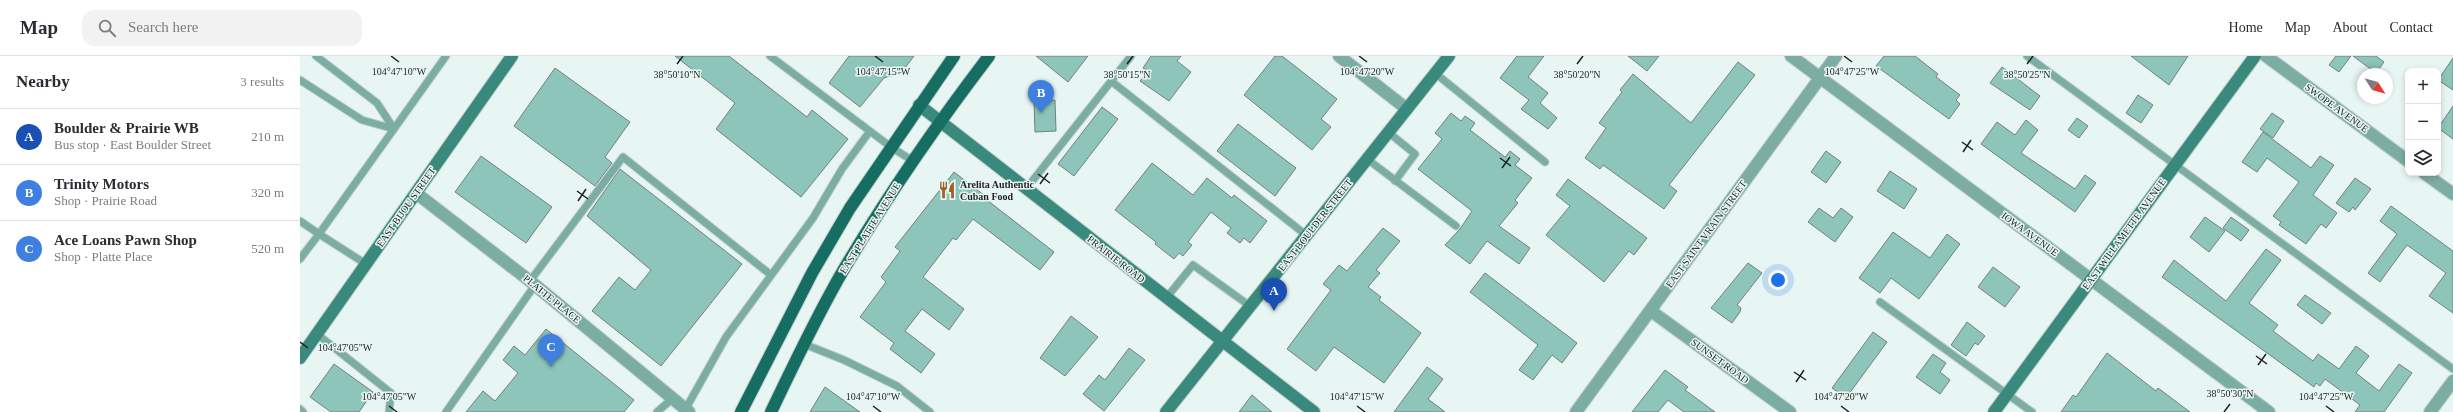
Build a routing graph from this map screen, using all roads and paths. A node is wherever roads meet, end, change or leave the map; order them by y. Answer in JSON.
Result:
{"nodes":[{"id":1,"x":316,"y":56,"type":"edge"},
{"id":2,"x":446,"y":56,"type":"edge"},
{"id":3,"x":512,"y":56,"type":"edge"},
{"id":4,"x":770,"y":56,"type":"edge"},
{"id":5,"x":954,"y":56,"type":"edge"},
{"id":6,"x":989,"y":56,"type":"edge"},
{"id":7,"x":1131,"y":56,"type":"edge"},
{"id":8,"x":1339,"y":56,"type":"edge"},
{"id":9,"x":1448,"y":56,"type":"edge"},
{"id":10,"x":1791,"y":56,"type":"edge"},
{"id":11,"x":1836,"y":56,"type":"edge"},
{"id":12,"x":2027,"y":56,"type":"edge"},
{"id":13,"x":2255,"y":56,"type":"edge"},
{"id":14,"x":2266,"y":56,"type":"edge"},
{"id":15,"x":1435,"y":73,"type":"junction"},
{"id":16,"x":1820,"y":79,"type":"junction"},
{"id":17,"x":300,"y":80,"type":"edge"},
{"id":18,"x":1111,"y":81,"type":"junction"},
{"id":19,"x":919,"y":105,"type":"junction"},
{"id":20,"x":1407,"y":109,"type":"junction"},
{"id":21,"x":940,"y":121,"type":"junction"},
{"id":22,"x":394,"y":129,"type":"junction"},
{"id":23,"x":870,"y":131,"type":"junction"},
{"id":24,"x":1388,"y":132,"type":"junction"},
{"id":25,"x":891,"y":147,"type":"junction"},
{"id":26,"x":1367,"y":159,"type":"junction"},
{"id":27,"x":2405,"y":159,"type":"edge"},
{"id":28,"x":913,"y":161,"type":"junction"},
{"id":29,"x":1545,"y":162,"type":"dead end"},
{"id":30,"x":2175,"y":165,"type":"junction"},
{"id":31,"x":2428,"y":176,"type":"edge"},
{"id":32,"x":1395,"y":180,"type":"junction"},
{"id":33,"x":1026,"y":189,"type":"junction"},
{"id":34,"x":416,"y":193,"type":"junction"},
{"id":35,"x":2453,"y":194,"type":"edge"},
{"id":36,"x":300,"y":221,"type":"edge"},
{"id":37,"x":1456,"y":226,"type":"dead end"},
{"id":38,"x":319,"y":234,"type":"junction"},
{"id":39,"x":1306,"y":235,"type":"junction"},
{"id":40,"x":300,"y":259,"type":"edge"},
{"id":41,"x":366,"y":264,"type":"junction"},
{"id":42,"x":771,"y":274,"type":"junction"},
{"id":43,"x":2091,"y":279,"type":"junction"},
{"id":44,"x":533,"y":283,"type":"junction"},
{"id":45,"x":1166,"y":297,"type":"junction"},
{"id":46,"x":1880,"y":302,"type":"dead end"},
{"id":47,"x":1250,"y":306,"type":"junction"},
{"id":48,"x":1651,"y":311,"type":"junction"},
{"id":49,"x":317,"y":334,"type":"junction"},
{"id":50,"x":1223,"y":341,"type":"junction"},
{"id":51,"x":804,"y":344,"type":"junction"},
{"id":52,"x":300,"y":358,"type":"edge"},
{"id":53,"x":2453,"y":369,"type":"edge"},
{"id":54,"x":2453,"y":381,"type":"edge"},
{"id":55,"x":2007,"y":394,"type":"junction"},
{"id":56,"x":672,"y":400,"type":"junction"},
{"id":57,"x":300,"y":409,"type":"edge"},
{"id":58,"x":686,"y":411,"type":"edge"},
{"id":59,"x":304,"y":412,"type":"edge"},
{"id":60,"x":389,"y":412,"type":"edge"},
{"id":61,"x":446,"y":412,"type":"edge"},
{"id":62,"x":657,"y":412,"type":"edge"},
{"id":63,"x":741,"y":412,"type":"edge"},
{"id":64,"x":771,"y":412,"type":"edge"},
{"id":65,"x":930,"y":412,"type":"edge"},
{"id":66,"x":1166,"y":412,"type":"edge"},
{"id":67,"x":1314,"y":412,"type":"edge"},
{"id":68,"x":1576,"y":412,"type":"edge"},
{"id":69,"x":1790,"y":412,"type":"edge"},
{"id":70,"x":1994,"y":412,"type":"edge"},
{"id":71,"x":2032,"y":412,"type":"edge"},
{"id":72,"x":2269,"y":412,"type":"edge"},
{"id":73,"x":2430,"y":412,"type":"edge"}],
"edges":[{"from":1,"to":22,"type":"lane"},
{"from":2,"to":22,"type":"lane"},
{"from":3,"to":34,"type":"street","name":"EAST BIJOU STREET"},
{"from":4,"to":23,"type":"lane"},
{"from":5,"to":19,"type":"main road"},
{"from":6,"to":21,"type":"main road","name":"EAST PLATTE AVENUE"},
{"from":7,"to":18,"type":"lane"},
{"from":8,"to":20,"type":"street"},
{"from":9,"to":15,"type":"street","name":"EAST BOULDER STREET"},
{"from":10,"to":16,"type":"street","name":"IOWA AVENUE"},
{"from":11,"to":16,"type":"street","name":"EAST SAINT VRAIN STREET"},
{"from":12,"to":30,"type":"lane"},
{"from":13,"to":30,"type":"street","name":"EAST WILLAMETTE AVENUE"},
{"from":14,"to":27,"type":"street","name":"SWOPE AVENUE"},
{"from":15,"to":20,"type":"street","name":"EAST BOULDER STREET"},
{"from":15,"to":29,"type":"lane"},
{"from":16,"to":43,"type":"street","name":"IOWA AVENUE"},
{"from":16,"to":48,"type":"street","name":"EAST SAINT VRAIN STREET"},
{"from":17,"to":22,"type":"lane"},
{"from":18,"to":33,"type":"lane"},
{"from":18,"to":39,"type":"lane"},
{"from":19,"to":21,"type":"street","name":"PRAIRIE ROAD"},
{"from":19,"to":25,"type":"main road"},
{"from":20,"to":24,"type":"street","name":"EAST BOULDER STREET"},
{"from":21,"to":28,"type":"main road","name":"EAST PLATTE AVENUE"},
{"from":21,"to":33,"type":"street","name":"PRAIRIE ROAD"},
{"from":22,"to":38,"type":"lane"},
{"from":23,"to":25,"type":"lane"},
{"from":23,"to":42,"type":"lane"},
{"from":24,"to":26,"type":"street","name":"EAST BOULDER STREET"},
{"from":24,"to":32,"type":"lane"},
{"from":25,"to":28,"type":"lane"},
{"from":25,"to":63,"type":"main road"},
{"from":26,"to":32,"type":"lane"},
{"from":26,"to":39,"type":"street","name":"EAST BOULDER STREET"},
{"from":28,"to":51,"type":"main road","name":"EAST PLATTE AVENUE"},
{"from":30,"to":43,"type":"street","name":"EAST WILLAMETTE AVENUE"},
{"from":30,"to":53,"type":"lane"},
{"from":31,"to":35,"type":"street"},
{"from":32,"to":37,"type":"lane"},
{"from":33,"to":45,"type":"street","name":"PRAIRIE ROAD"},
{"from":34,"to":41,"type":"street","name":"EAST BIJOU STREET"},
{"from":34,"to":44,"type":"street","name":"PLATTE PLACE"},
{"from":36,"to":38,"type":"lane"},
{"from":38,"to":40,"type":"lane"},
{"from":38,"to":41,"type":"lane"},
{"from":39,"to":47,"type":"street","name":"EAST BOULDER STREET"},
{"from":41,"to":49,"type":"street","name":"EAST BIJOU STREET"},
{"from":42,"to":44,"type":"lane"},
{"from":42,"to":58,"type":"lane"},
{"from":43,"to":55,"type":"street","name":"EAST WILLAMETTE AVENUE"},
{"from":43,"to":72,"type":"street","name":"IOWA AVENUE"},
{"from":44,"to":56,"type":"street","name":"PLATTE PLACE"},
{"from":44,"to":61,"type":"lane"},
{"from":45,"to":47,"type":"lane"},
{"from":45,"to":50,"type":"street","name":"PRAIRIE ROAD"},
{"from":46,"to":55,"type":"lane"},
{"from":47,"to":50,"type":"street","name":"EAST BOULDER STREET"},
{"from":48,"to":68,"type":"street","name":"EAST SAINT VRAIN STREET"},
{"from":48,"to":69,"type":"street","name":"SUNSET ROAD"},
{"from":49,"to":52,"type":"street","name":"EAST BIJOU STREET"},
{"from":49,"to":60,"type":"lane"},
{"from":50,"to":66,"type":"street","name":"EAST BOULDER STREET"},
{"from":50,"to":67,"type":"street","name":"PRAIRIE ROAD"},
{"from":51,"to":64,"type":"main road","name":"EAST PLATTE AVENUE"},
{"from":51,"to":65,"type":"lane"},
{"from":54,"to":73,"type":"street"},
{"from":55,"to":70,"type":"street","name":"EAST WILLAMETTE AVENUE"},
{"from":55,"to":71,"type":"lane"},
{"from":56,"to":58,"type":"street","name":"PLATTE PLACE"},
{"from":56,"to":62,"type":"lane"},
{"from":57,"to":59,"type":"lane"}]}
